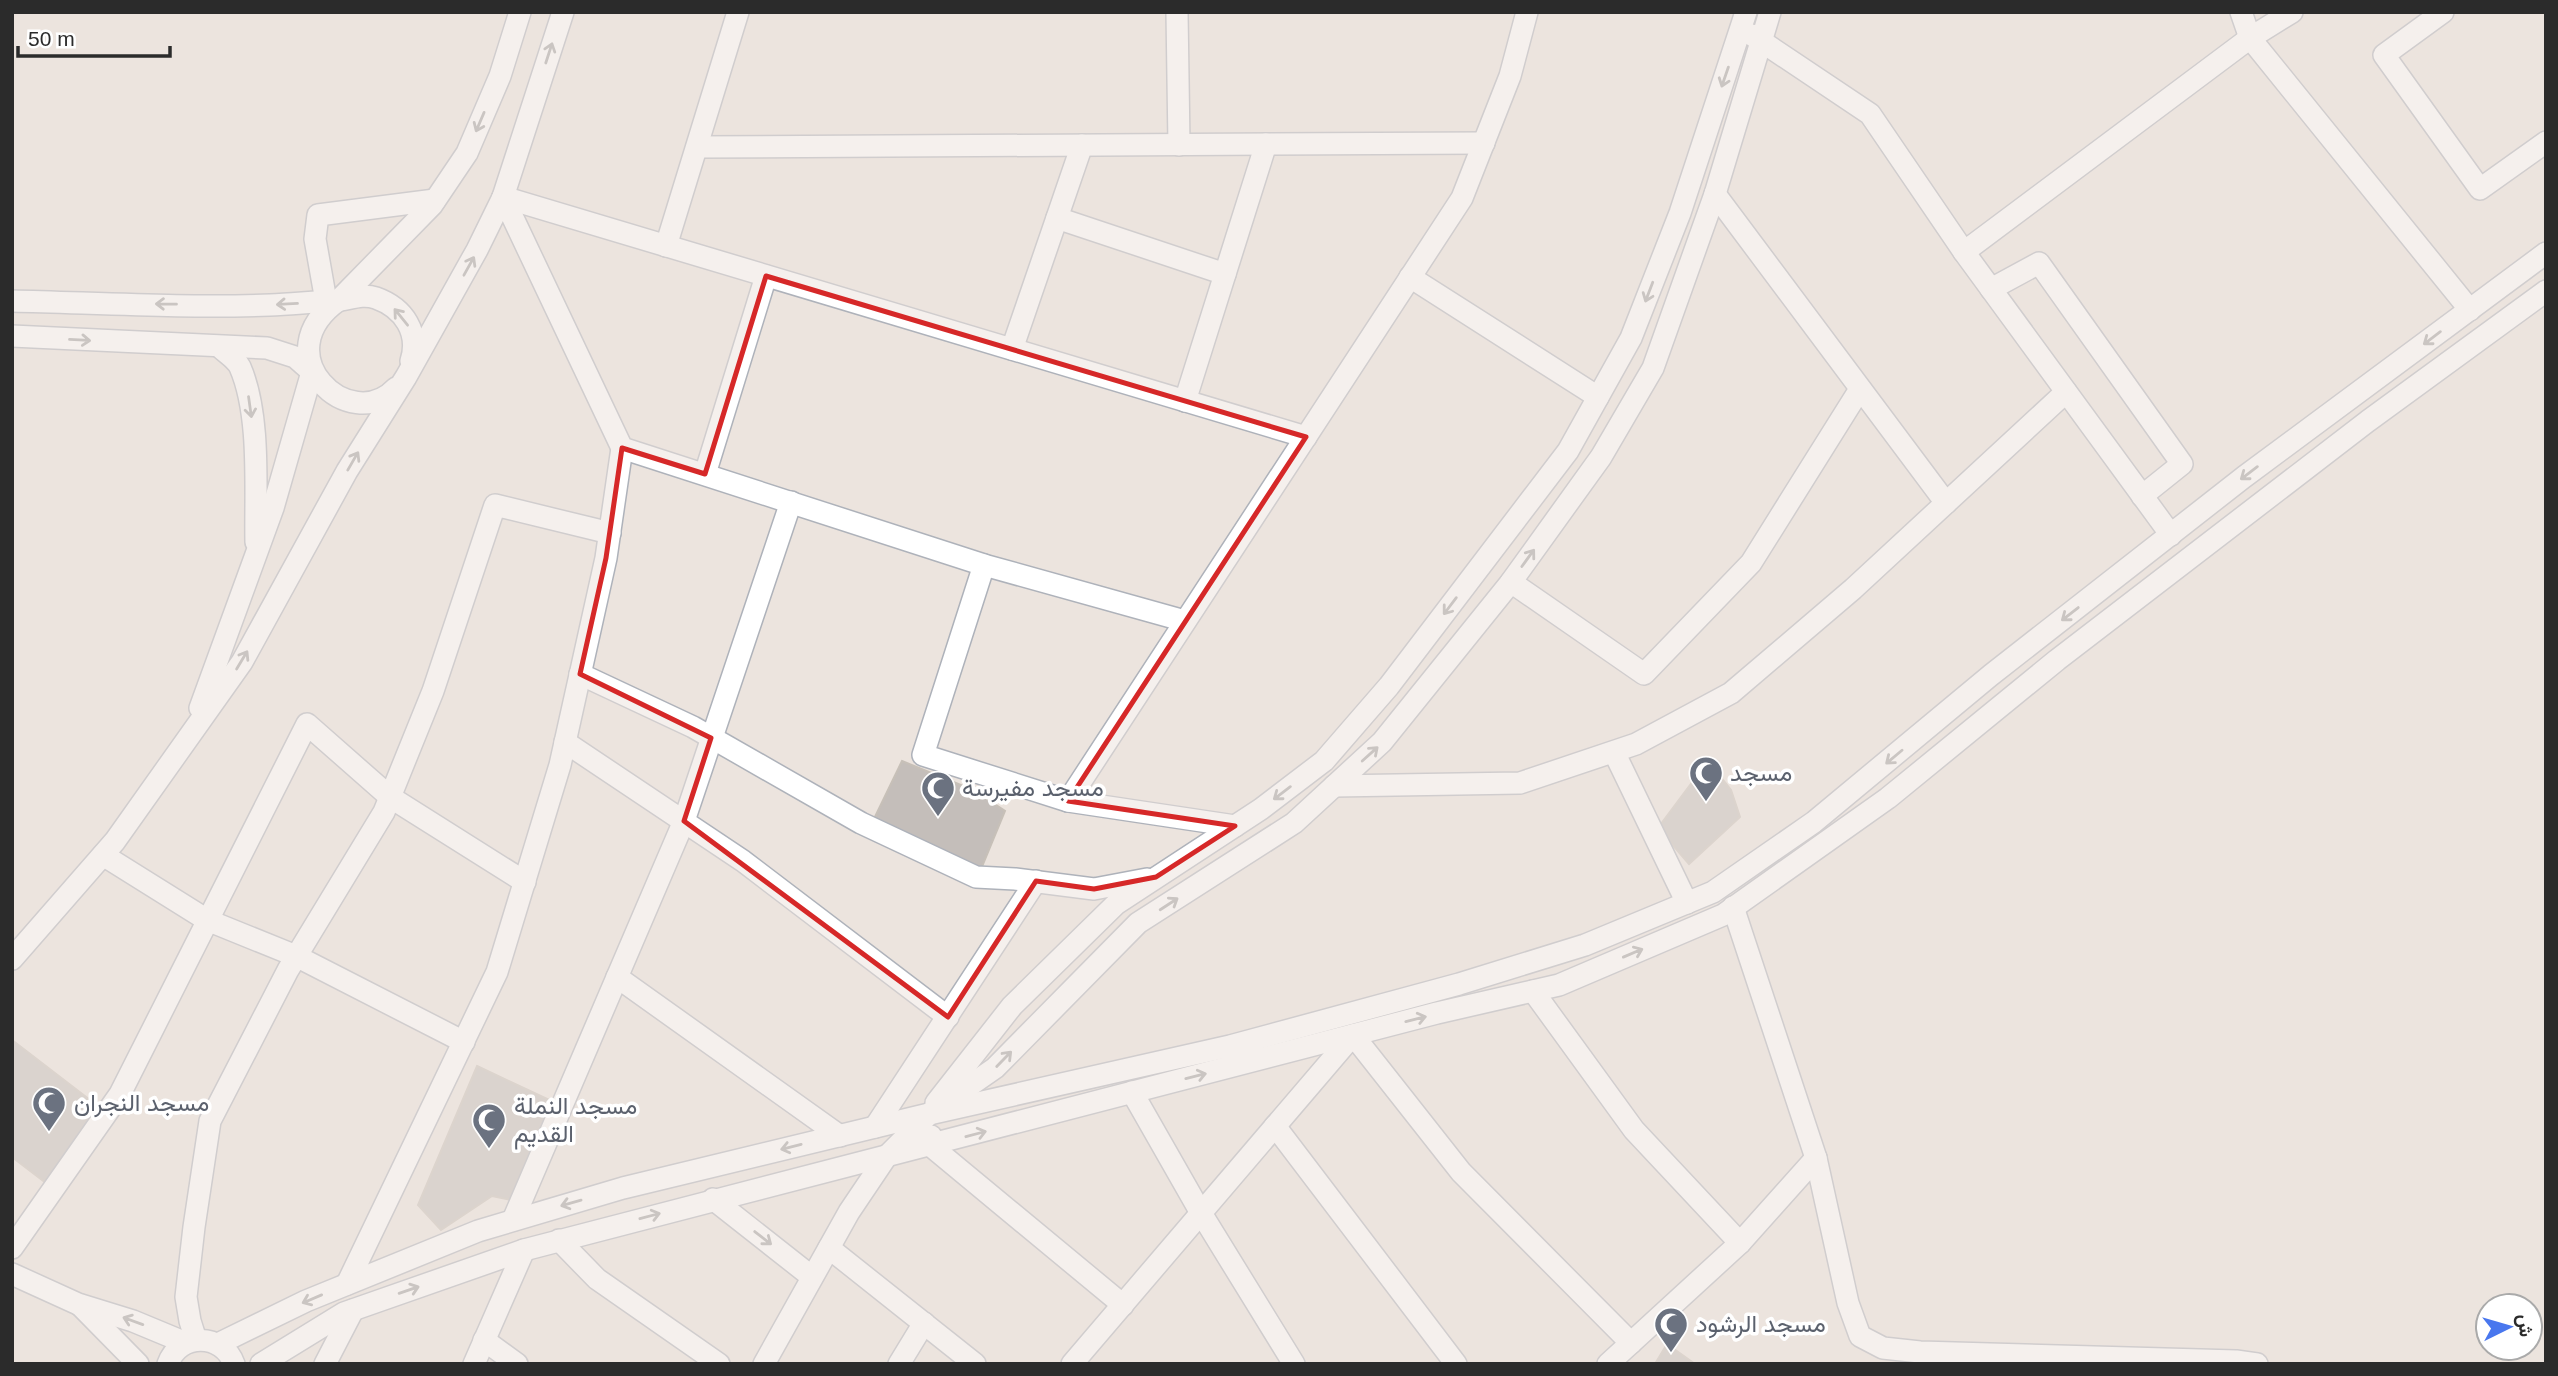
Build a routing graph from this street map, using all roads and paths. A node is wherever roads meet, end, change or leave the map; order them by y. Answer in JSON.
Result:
{"nodes":[{"id":1,"x":520,"y":12,"type":"edge"},
{"id":2,"x":563,"y":12,"type":"edge"},
{"id":3,"x":738,"y":12,"type":"edge"},
{"id":4,"x":1177,"y":12,"type":"edge"},
{"id":5,"x":1527,"y":12,"type":"edge"},
{"id":6,"x":1770,"y":12,"type":"edge"},
{"id":7,"x":2241,"y":12,"type":"edge"},
{"id":8,"x":2292,"y":12,"type":"edge"},
{"id":9,"x":2443,"y":12,"type":"edge"},
{"id":10,"x":1744,"y":21,"type":"edge"},
{"id":11,"x":2250,"y":38,"type":"junction"},
{"id":12,"x":1762,"y":40,"type":"junction"},
{"id":13,"x":2546,"y":142,"type":"edge"},
{"id":14,"x":1484,"y":143,"type":"junction"},
{"id":15,"x":1266,"y":144,"type":"junction"},
{"id":16,"x":1082,"y":145,"type":"junction"},
{"id":17,"x":1179,"y":145,"type":"junction"},
{"id":18,"x":696,"y":147,"type":"junction"},
{"id":19,"x":1715,"y":194,"type":"junction"},
{"id":20,"x":503,"y":197,"type":"junction"},
{"id":21,"x":435,"y":200,"type":"junction"},
{"id":22,"x":1057,"y":218,"type":"junction"},
{"id":23,"x":666,"y":246,"type":"junction"},
{"id":24,"x":1964,"y":252,"type":"junction"},
{"id":25,"x":2546,"y":253,"type":"edge"},
{"id":26,"x":1225,"y":274,"type":"junction"},
{"id":27,"x":766,"y":276,"type":"junction"},
{"id":28,"x":1410,"y":277,"type":"junction"},
{"id":29,"x":1991,"y":289,"type":"junction"},
{"id":30,"x":2546,"y":290,"type":"edge"},
{"id":31,"x":12,"y":301,"type":"edge"},
{"id":32,"x":333,"y":301,"type":"junction"},
{"id":33,"x":2470,"y":310,"type":"junction"},
{"id":34,"x":12,"y":337,"type":"edge"},
{"id":35,"x":221,"y":348,"type":"junction"},
{"id":36,"x":1013,"y":349,"type":"junction"},
{"id":37,"x":312,"y":372,"type":"junction"},
{"id":38,"x":406,"y":377,"type":"junction"},
{"id":39,"x":1860,"y":389,"type":"junction"},
{"id":40,"x":2066,"y":392,"type":"junction"},
{"id":41,"x":1598,"y":397,"type":"junction"},
{"id":42,"x":1185,"y":401,"type":"junction"},
{"id":43,"x":1306,"y":437,"type":"junction"},
{"id":44,"x":622,"y":448,"type":"junction"},
{"id":45,"x":705,"y":474,"type":"junction"},
{"id":46,"x":2142,"y":496,"type":"junction"},
{"id":47,"x":791,"y":502,"type":"junction"},
{"id":48,"x":1946,"y":503,"type":"junction"},
{"id":49,"x":610,"y":533,"type":"junction"},
{"id":50,"x":2171,"y":535,"type":"junction"},
{"id":51,"x":256,"y":555,"type":"junction"},
{"id":52,"x":984,"y":565,"type":"junction"},
{"id":53,"x":1511,"y":582,"type":"junction"},
{"id":54,"x":1185,"y":621,"type":"junction"},
{"id":55,"x":580,"y":674,"type":"junction"},
{"id":56,"x":190,"y":736,"type":"junction"},
{"id":57,"x":711,"y":738,"type":"junction"},
{"id":58,"x":565,"y":742,"type":"junction"},
{"id":59,"x":1614,"y":752,"type":"junction"},
{"id":60,"x":1334,"y":786,"type":"junction"},
{"id":61,"x":390,"y":797,"type":"junction"},
{"id":62,"x":1068,"y":801,"type":"junction"},
{"id":63,"x":684,"y":821,"type":"junction"},
{"id":64,"x":1235,"y":826,"type":"junction"},
{"id":65,"x":103,"y":855,"type":"junction"},
{"id":66,"x":1156,"y":877,"type":"junction"},
{"id":67,"x":1036,"y":881,"type":"junction"},
{"id":68,"x":525,"y":882,"type":"junction"},
{"id":69,"x":1687,"y":903,"type":"junction"},
{"id":70,"x":1733,"y":907,"type":"junction"},
{"id":71,"x":207,"y":920,"type":"junction"},
{"id":72,"x":296,"y":956,"type":"junction"},
{"id":73,"x":12,"y":960,"type":"edge"},
{"id":74,"x":617,"y":976,"type":"junction"},
{"id":75,"x":1533,"y":991,"type":"junction"},
{"id":76,"x":948,"y":1017,"type":"junction"},
{"id":77,"x":1353,"y":1035,"type":"junction"},
{"id":78,"x":464,"y":1041,"type":"junction"},
{"id":79,"x":1132,"y":1093,"type":"junction"},
{"id":80,"x":929,"y":1114,"type":"junction"},
{"id":81,"x":1275,"y":1126,"type":"junction"},
{"id":82,"x":875,"y":1127,"type":"junction"},
{"id":83,"x":840,"y":1136,"type":"junction"},
{"id":84,"x":931,"y":1146,"type":"junction"},
{"id":85,"x":886,"y":1157,"type":"junction"},
{"id":86,"x":1816,"y":1158,"type":"junction"},
{"id":87,"x":713,"y":1199,"type":"junction"},
{"id":88,"x":1200,"y":1213,"type":"junction"},
{"id":89,"x":513,"y":1220,"type":"junction"},
{"id":90,"x":559,"y":1240,"type":"junction"},
{"id":91,"x":1740,"y":1244,"type":"junction"},
{"id":92,"x":12,"y":1248,"type":"edge"},
{"id":93,"x":829,"y":1248,"type":"junction"},
{"id":94,"x":524,"y":1250,"type":"junction"},
{"id":95,"x":12,"y":1273,"type":"edge"},
{"id":96,"x":812,"y":1277,"type":"junction"},
{"id":97,"x":347,"y":1284,"type":"junction"},
{"id":98,"x":78,"y":1304,"type":"junction"},
{"id":99,"x":1123,"y":1305,"type":"junction"},
{"id":100,"x":353,"y":1310,"type":"junction"},
{"id":101,"x":924,"y":1324,"type":"junction"},
{"id":102,"x":484,"y":1340,"type":"junction"},
{"id":103,"x":191,"y":1341,"type":"junction"},
{"id":104,"x":1631,"y":1342,"type":"junction"},
{"id":105,"x":218,"y":1344,"type":"junction"},
{"id":106,"x":1076,"y":1362,"type":"edge"},
{"id":107,"x":138,"y":1364,"type":"edge"},
{"id":108,"x":168,"y":1364,"type":"edge"},
{"id":109,"x":234,"y":1364,"type":"edge"},
{"id":110,"x":261,"y":1364,"type":"edge"},
{"id":111,"x":325,"y":1364,"type":"edge"},
{"id":112,"x":474,"y":1364,"type":"edge"},
{"id":113,"x":517,"y":1364,"type":"edge"},
{"id":114,"x":719,"y":1364,"type":"edge"},
{"id":115,"x":764,"y":1364,"type":"edge"},
{"id":116,"x":899,"y":1364,"type":"edge"},
{"id":117,"x":975,"y":1364,"type":"edge"},
{"id":118,"x":1294,"y":1364,"type":"edge"},
{"id":119,"x":1456,"y":1364,"type":"edge"},
{"id":120,"x":1608,"y":1364,"type":"edge"},
{"id":121,"x":2257,"y":1364,"type":"edge"}],
"edges":[{"from":1,"to":21,"type":"street","one_way":true},
{"from":20,"to":2,"type":"street","one_way":true},
{"from":3,"to":18,"type":"street"},
{"from":4,"to":17,"type":"street"},
{"from":5,"to":14,"type":"street"},
{"from":6,"to":12,"type":"street"},
{"from":7,"to":11,"type":"street"},
{"from":8,"to":11,"type":"street"},
{"from":9,"to":13,"type":"street"},
{"from":10,"to":12,"type":"street"},
{"from":10,"to":41,"type":"street","one_way":true},
{"from":11,"to":24,"type":"street"},
{"from":11,"to":33,"type":"street"},
{"from":12,"to":19,"type":"street"},
{"from":12,"to":24,"type":"street"},
{"from":14,"to":15,"type":"street"},
{"from":14,"to":28,"type":"street"},
{"from":15,"to":17,"type":"street"},
{"from":15,"to":26,"type":"street"},
{"from":16,"to":17,"type":"street"},
{"from":16,"to":18,"type":"street"},
{"from":16,"to":22,"type":"street"},
{"from":18,"to":23,"type":"street"},
{"from":19,"to":39,"type":"street"},
{"from":53,"to":19,"type":"street","one_way":true},
{"from":20,"to":23,"type":"street"},
{"from":38,"to":20,"type":"street","one_way":true},
{"from":20,"to":44,"type":"street"},
{"from":21,"to":32,"type":"street"},
{"from":21,"to":32,"type":"street"},
{"from":22,"to":26,"type":"street"},
{"from":22,"to":36,"type":"street"},
{"from":23,"to":27,"type":"street"},
{"from":24,"to":29,"type":"street"},
{"from":25,"to":33,"type":"street"},
{"from":26,"to":42,"type":"street"},
{"from":27,"to":36,"type":"street"},
{"from":27,"to":45,"type":"street"},
{"from":28,"to":41,"type":"street"},
{"from":28,"to":43,"type":"street"},
{"from":29,"to":40,"type":"street"},
{"from":29,"to":46,"type":"street"},
{"from":30,"to":70,"type":"street"},
{"from":32,"to":31,"type":"street","one_way":true},
{"from":32,"to":37,"type":"street"},
{"from":38,"to":32,"type":"street","one_way":true},
{"from":33,"to":50,"type":"street","one_way":true},
{"from":34,"to":35,"type":"street","one_way":true},
{"from":35,"to":37,"type":"street"},
{"from":35,"to":51,"type":"street","one_way":true},
{"from":36,"to":42,"type":"street"},
{"from":37,"to":38,"type":"street"},
{"from":37,"to":51,"type":"street"},
{"from":56,"to":38,"type":"street","one_way":true},
{"from":39,"to":48,"type":"street"},
{"from":39,"to":53,"type":"street"},
{"from":40,"to":46,"type":"street"},
{"from":40,"to":48,"type":"street"},
{"from":41,"to":64,"type":"street","one_way":true},
{"from":42,"to":43,"type":"street"},
{"from":43,"to":54,"type":"street"},
{"from":44,"to":45,"type":"street"},
{"from":44,"to":49,"type":"street"},
{"from":45,"to":47,"type":"street"},
{"from":46,"to":50,"type":"street"},
{"from":47,"to":52,"type":"street"},
{"from":47,"to":57,"type":"street"},
{"from":48,"to":59,"type":"street"},
{"from":49,"to":55,"type":"street"},
{"from":49,"to":61,"type":"street"},
{"from":50,"to":69,"type":"street","one_way":true},
{"from":51,"to":56,"type":"street"},
{"from":52,"to":54,"type":"street"},
{"from":52,"to":62,"type":"street"},
{"from":60,"to":53,"type":"street","one_way":true},
{"from":54,"to":62,"type":"street"},
{"from":55,"to":57,"type":"street"},
{"from":55,"to":58,"type":"street"},
{"from":56,"to":65,"type":"street"},
{"from":57,"to":63,"type":"street"},
{"from":57,"to":67,"type":"street"},
{"from":58,"to":63,"type":"street"},
{"from":58,"to":68,"type":"street"},
{"from":59,"to":60,"type":"street"},
{"from":59,"to":69,"type":"street"},
{"from":80,"to":60,"type":"street","one_way":true},
{"from":61,"to":68,"type":"street"},
{"from":61,"to":71,"type":"street"},
{"from":61,"to":72,"type":"street"},
{"from":62,"to":64,"type":"street"},
{"from":63,"to":74,"type":"street"},
{"from":63,"to":76,"type":"street"},
{"from":64,"to":66,"type":"street"},
{"from":65,"to":71,"type":"street"},
{"from":65,"to":73,"type":"street"},
{"from":66,"to":67,"type":"street"},
{"from":66,"to":80,"type":"street"},
{"from":67,"to":76,"type":"street"},
{"from":68,"to":78,"type":"street"},
{"from":69,"to":80,"type":"street"},
{"from":75,"to":70,"type":"street","one_way":true},
{"from":70,"to":86,"type":"street"},
{"from":71,"to":72,"type":"street"},
{"from":71,"to":92,"type":"street"},
{"from":72,"to":78,"type":"street"},
{"from":72,"to":103,"type":"street"},
{"from":74,"to":83,"type":"street"},
{"from":74,"to":89,"type":"street"},
{"from":77,"to":75,"type":"street","one_way":true},
{"from":75,"to":91,"type":"street"},
{"from":76,"to":82,"type":"street"},
{"from":79,"to":77,"type":"street","one_way":true},
{"from":77,"to":81,"type":"street"},
{"from":77,"to":104,"type":"street"},
{"from":78,"to":97,"type":"street"},
{"from":84,"to":79,"type":"street","one_way":true},
{"from":79,"to":88,"type":"street"},
{"from":80,"to":82,"type":"street"},
{"from":80,"to":84,"type":"street"},
{"from":80,"to":85,"type":"street"},
{"from":81,"to":88,"type":"street"},
{"from":81,"to":119,"type":"street"},
{"from":82,"to":83,"type":"street"},
{"from":83,"to":89,"type":"street","one_way":true},
{"from":84,"to":85,"type":"street"},
{"from":84,"to":99,"type":"street"},
{"from":85,"to":87,"type":"street"},
{"from":85,"to":93,"type":"street"},
{"from":86,"to":91,"type":"street"},
{"from":86,"to":121,"type":"street"},
{"from":90,"to":87,"type":"street","one_way":true},
{"from":87,"to":96,"type":"street","one_way":true},
{"from":88,"to":99,"type":"street"},
{"from":88,"to":118,"type":"street"},
{"from":89,"to":97,"type":"street"},
{"from":90,"to":94,"type":"street"},
{"from":90,"to":114,"type":"street"},
{"from":91,"to":104,"type":"street"},
{"from":93,"to":96,"type":"street"},
{"from":93,"to":101,"type":"street"},
{"from":100,"to":94,"type":"street","one_way":true},
{"from":94,"to":102,"type":"street"},
{"from":95,"to":98,"type":"street"},
{"from":96,"to":115,"type":"street"},
{"from":97,"to":105,"type":"street","one_way":true},
{"from":103,"to":98,"type":"street","one_way":true},
{"from":98,"to":107,"type":"street"},
{"from":99,"to":106,"type":"street"},
{"from":100,"to":110,"type":"street"},
{"from":100,"to":111,"type":"street"},
{"from":101,"to":116,"type":"street"},
{"from":101,"to":117,"type":"street"},
{"from":102,"to":112,"type":"street"},
{"from":102,"to":113,"type":"street"},
{"from":103,"to":105,"type":"street"},
{"from":103,"to":108,"type":"street"},
{"from":104,"to":120,"type":"street"},
{"from":105,"to":109,"type":"street"}]}
